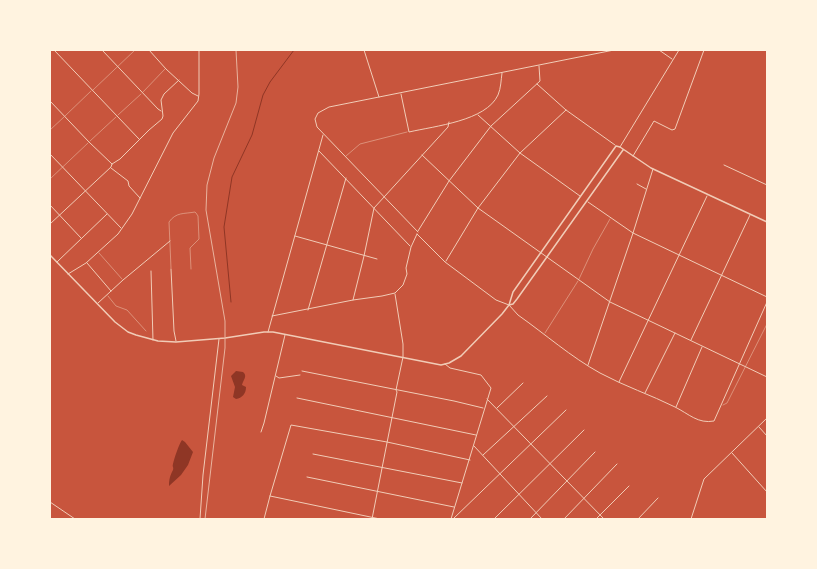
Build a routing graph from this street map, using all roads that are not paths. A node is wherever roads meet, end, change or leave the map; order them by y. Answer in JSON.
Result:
{"nodes":[{"id":1,"x":54,"y":50,"type":"edge"},
{"id":2,"x":102,"y":50,"type":"edge"},
{"id":3,"x":135,"y":50,"type":"edge"},
{"id":4,"x":149,"y":50,"type":"edge"},
{"id":5,"x":199,"y":50,"type":"edge"},
{"id":6,"x":364,"y":50,"type":"edge"},
{"id":7,"x":610,"y":50,"type":"edge"},
{"id":8,"x":614,"y":50,"type":"edge"},
{"id":9,"x":659,"y":50,"type":"edge"},
{"id":10,"x":678,"y":50,"type":"edge"},
{"id":11,"x":703,"y":50,"type":"edge"},
{"id":12,"x":673,"y":59,"type":"junction"},
{"id":13,"x":539,"y":65,"type":"junction"},
{"id":14,"x":117,"y":67,"type":"junction"},
{"id":15,"x":166,"y":69,"type":"junction"},
{"id":16,"x":502,"y":73,"type":"junction"},
{"id":17,"x":179,"y":80,"type":"junction"},
{"id":18,"x":537,"y":84,"type":"junction"},
{"id":19,"x":92,"y":91,"type":"junction"},
{"id":20,"x":142,"y":93,"type":"junction"},
{"id":21,"x":400,"y":93,"type":"junction"},
{"id":22,"x":198,"y":97,"type":"junction"},
{"id":23,"x":379,"y":98,"type":"junction"},
{"id":24,"x":50,"y":101,"type":"edge"},
{"id":25,"x":566,"y":110,"type":"junction"},
{"id":26,"x":162,"y":111,"type":"junction"},
{"id":27,"x":477,"y":115,"type":"junction"},
{"id":28,"x":65,"y":116,"type":"junction"},
{"id":29,"x":116,"y":117,"type":"junction"},
{"id":30,"x":450,"y":122,"type":"junction"},
{"id":31,"x":491,"y":126,"type":"junction"},
{"id":32,"x":50,"y":130,"type":"edge"},
{"id":33,"x":409,"y":132,"type":"junction"},
{"id":34,"x":323,"y":135,"type":"junction"},
{"id":35,"x":139,"y":140,"type":"junction"},
{"id":36,"x":89,"y":142,"type":"junction"},
{"id":37,"x":616,"y":146,"type":"junction"},
{"id":38,"x":620,"y":147,"type":"junction"},
{"id":39,"x":319,"y":150,"type":"junction"},
{"id":40,"x":623,"y":150,"type":"junction"},
{"id":41,"x":520,"y":153,"type":"junction"},
{"id":42,"x":50,"y":154,"type":"edge"},
{"id":43,"x":422,"y":155,"type":"junction"},
{"id":44,"x":345,"y":156,"type":"junction"},
{"id":45,"x":633,"y":156,"type":"junction"},
{"id":46,"x":112,"y":164,"type":"junction"},
{"id":47,"x":724,"y":165,"type":"dead end"},
{"id":48,"x":63,"y":167,"type":"junction"},
{"id":49,"x":111,"y":167,"type":"junction"},
{"id":50,"x":653,"y":169,"type":"junction"},
{"id":51,"x":346,"y":178,"type":"junction"},
{"id":52,"x":50,"y":179,"type":"edge"},
{"id":53,"x":449,"y":181,"type":"junction"},
{"id":54,"x":637,"y":184,"type":"dead end"},
{"id":55,"x":767,"y":185,"type":"edge"},
{"id":56,"x":647,"y":190,"type":"junction"},
{"id":57,"x":85,"y":191,"type":"junction"},
{"id":58,"x":708,"y":195,"type":"junction"},
{"id":59,"x":580,"y":197,"type":"junction"},
{"id":60,"x":141,"y":198,"type":"junction"},
{"id":61,"x":384,"y":198,"type":"junction"},
{"id":62,"x":587,"y":201,"type":"junction"},
{"id":63,"x":50,"y":205,"type":"edge"},
{"id":64,"x":374,"y":208,"type":"junction"},
{"id":65,"x":478,"y":208,"type":"junction"},
{"id":66,"x":108,"y":214,"type":"junction"},
{"id":67,"x":750,"y":214,"type":"junction"},
{"id":68,"x":60,"y":215,"type":"junction"},
{"id":69,"x":611,"y":218,"type":"junction"},
{"id":70,"x":767,"y":222,"type":"edge"},
{"id":71,"x":50,"y":224,"type":"edge"},
{"id":72,"x":122,"y":228,"type":"junction"},
{"id":73,"x":417,"y":233,"type":"junction"},
{"id":74,"x":633,"y":233,"type":"junction"},
{"id":75,"x":295,"y":236,"type":"junction"},
{"id":76,"x":82,"y":239,"type":"junction"},
{"id":77,"x":170,"y":241,"type":"junction"},
{"id":78,"x":327,"y":246,"type":"junction"},
{"id":79,"x":411,"y":247,"type":"junction"},
{"id":80,"x":98,"y":252,"type":"junction"},
{"id":81,"x":541,"y":252,"type":"junction"},
{"id":82,"x":50,"y":255,"type":"edge"},
{"id":83,"x":679,"y":255,"type":"junction"},
{"id":84,"x":364,"y":256,"type":"junction"},
{"id":85,"x":548,"y":257,"type":"junction"},
{"id":86,"x":378,"y":259,"type":"dead end"},
{"id":87,"x":57,"y":262,"type":"junction"},
{"id":88,"x":445,"y":262,"type":"junction"},
{"id":89,"x":86,"y":263,"type":"junction"},
{"id":90,"x":191,"y":269,"type":"dead end"},
{"id":91,"x":171,"y":270,"type":"joint"},
{"id":92,"x":151,"y":271,"type":"dead end"},
{"id":93,"x":68,"y":274,"type":"junction"},
{"id":94,"x":722,"y":275,"type":"junction"},
{"id":95,"x":579,"y":279,"type":"junction"},
{"id":96,"x":123,"y":280,"type":"junction"},
{"id":97,"x":111,"y":291,"type":"junction"},
{"id":98,"x":395,"y":293,"type":"junction"},
{"id":99,"x":107,"y":295,"type":"junction"},
{"id":100,"x":767,"y":297,"type":"edge"},
{"id":101,"x":353,"y":300,"type":"junction"},
{"id":102,"x":610,"y":302,"type":"junction"},
{"id":103,"x":767,"y":302,"type":"edge"},
{"id":104,"x":97,"y":304,"type":"junction"},
{"id":105,"x":509,"y":305,"type":"junction"},
{"id":106,"x":308,"y":310,"type":"junction"},
{"id":107,"x":272,"y":316,"type":"junction"},
{"id":108,"x":649,"y":320,"type":"junction"},
{"id":109,"x":767,"y":324,"type":"edge"},
{"id":110,"x":146,"y":331,"type":"dead end"},
{"id":111,"x":268,"y":332,"type":"junction"},
{"id":112,"x":675,"y":333,"type":"junction"},
{"id":113,"x":544,"y":334,"type":"junction"},
{"id":114,"x":285,"y":335,"type":"junction"},
{"id":115,"x":219,"y":339,"type":"junction"},
{"id":116,"x":153,"y":340,"type":"junction"},
{"id":117,"x":691,"y":340,"type":"junction"},
{"id":118,"x":176,"y":342,"type":"junction"},
{"id":119,"x":703,"y":346,"type":"junction"},
{"id":120,"x":402,"y":357,"type":"junction"},
{"id":121,"x":445,"y":364,"type":"junction"},
{"id":122,"x":740,"y":364,"type":"junction"},
{"id":123,"x":588,"y":366,"type":"junction"},
{"id":124,"x":746,"y":366,"type":"junction"},
{"id":125,"x":302,"y":371,"type":"dead end"},
{"id":126,"x":300,"y":375,"type":"dead end"},
{"id":127,"x":276,"y":376,"type":"junction"},
{"id":128,"x":767,"y":377,"type":"edge"},
{"id":129,"x":619,"y":382,"type":"junction"},
{"id":130,"x":523,"y":383,"type":"dead end"},
{"id":131,"x":396,"y":390,"type":"junction"},
{"id":132,"x":645,"y":394,"type":"junction"},
{"id":133,"x":547,"y":396,"type":"dead end"},
{"id":134,"x":297,"y":398,"type":"dead end"},
{"id":135,"x":487,"y":399,"type":"junction"},
{"id":136,"x":722,"y":405,"type":"junction"},
{"id":137,"x":676,"y":407,"type":"junction"},
{"id":138,"x":496,"y":408,"type":"junction"},
{"id":139,"x":484,"y":409,"type":"junction"},
{"id":140,"x":566,"y":410,"type":"dead end"},
{"id":141,"x":392,"y":418,"type":"junction"},
{"id":142,"x":767,"y":418,"type":"edge"},
{"id":143,"x":514,"y":426,"type":"junction"},
{"id":144,"x":758,"y":426,"type":"junction"},
{"id":145,"x":584,"y":430,"type":"dead end"},
{"id":146,"x":260,"y":432,"type":"dead end"},
{"id":147,"x":477,"y":436,"type":"junction"},
{"id":148,"x":767,"y":436,"type":"edge"},
{"id":149,"x":387,"y":442,"type":"junction"},
{"id":150,"x":531,"y":444,"type":"junction"},
{"id":151,"x":474,"y":446,"type":"junction"},
{"id":152,"x":595,"y":452,"type":"dead end"},
{"id":153,"x":731,"y":453,"type":"junction"},
{"id":154,"x":313,"y":454,"type":"dead end"},
{"id":155,"x":483,"y":455,"type":"junction"},
{"id":156,"x":767,"y":456,"type":"edge"},
{"id":157,"x":470,"y":460,"type":"junction"},
{"id":158,"x":767,"y":460,"type":"edge"},
{"id":159,"x":550,"y":464,"type":"junction"},
{"id":160,"x":617,"y":464,"type":"dead end"},
{"id":161,"x":382,"y":467,"type":"junction"},
{"id":162,"x":500,"y":474,"type":"junction"},
{"id":163,"x":307,"y":477,"type":"dead end"},
{"id":164,"x":567,"y":481,"type":"junction"},
{"id":165,"x":462,"y":484,"type":"junction"},
{"id":166,"x":629,"y":486,"type":"dead end"},
{"id":167,"x":377,"y":491,"type":"junction"},
{"id":168,"x":767,"y":492,"type":"edge"},
{"id":169,"x":520,"y":494,"type":"junction"},
{"id":170,"x":270,"y":496,"type":"junction"},
{"id":171,"x":658,"y":498,"type":"dead end"},
{"id":172,"x":583,"y":499,"type":"junction"},
{"id":173,"x":50,"y":502,"type":"edge"},
{"id":174,"x":455,"y":507,"type":"junction"},
{"id":175,"x":536,"y":512,"type":"junction"},
{"id":176,"x":600,"y":515,"type":"junction"},
{"id":177,"x":372,"y":518,"type":"edge"},
{"id":178,"x":75,"y":519,"type":"edge"},
{"id":179,"x":200,"y":519,"type":"edge"},
{"id":180,"x":264,"y":519,"type":"edge"},
{"id":181,"x":380,"y":519,"type":"edge"},
{"id":182,"x":452,"y":519,"type":"edge"},
{"id":183,"x":494,"y":519,"type":"edge"},
{"id":184,"x":530,"y":519,"type":"edge"},
{"id":185,"x":542,"y":519,"type":"edge"},
{"id":186,"x":564,"y":519,"type":"edge"},
{"id":187,"x":596,"y":519,"type":"edge"},
{"id":188,"x":604,"y":519,"type":"edge"},
{"id":189,"x":638,"y":519,"type":"edge"},
{"id":190,"x":691,"y":519,"type":"edge"}],
"edges":[{"from":1,"to":19,"type":"street"},
{"from":2,"to":14,"type":"street"},
{"from":3,"to":14,"type":"lane"},
{"from":4,"to":15,"type":"street"},
{"from":5,"to":22,"type":"street"},
{"from":6,"to":23,"type":"street"},
{"from":7,"to":8,"type":"street"},
{"from":7,"to":13,"type":"street"},
{"from":9,"to":12,"type":"street"},
{"from":10,"to":12,"type":"street"},
{"from":11,"to":45,"type":"street"},
{"from":12,"to":38,"type":"street"},
{"from":13,"to":16,"type":"street"},
{"from":13,"to":18,"type":"street"},
{"from":14,"to":19,"type":"lane"},
{"from":14,"to":20,"type":"street"},
{"from":15,"to":17,"type":"street"},
{"from":15,"to":20,"type":"lane"},
{"from":16,"to":21,"type":"street"},
{"from":16,"to":27,"type":"street"},
{"from":17,"to":22,"type":"street"},
{"from":17,"to":26,"type":"street"},
{"from":18,"to":25,"type":"street"},
{"from":18,"to":31,"type":"street"},
{"from":19,"to":28,"type":"lane"},
{"from":19,"to":29,"type":"street"},
{"from":20,"to":26,"type":"street"},
{"from":20,"to":29,"type":"lane"},
{"from":21,"to":23,"type":"street"},
{"from":21,"to":33,"type":"street"},
{"from":22,"to":60,"type":"street"},
{"from":23,"to":34,"type":"street"},
{"from":24,"to":28,"type":"street"},
{"from":25,"to":37,"type":"street"},
{"from":25,"to":41,"type":"street"},
{"from":26,"to":35,"type":"street"},
{"from":27,"to":30,"type":"street"},
{"from":27,"to":31,"type":"street"},
{"from":28,"to":32,"type":"lane"},
{"from":28,"to":36,"type":"street"},
{"from":29,"to":35,"type":"street"},
{"from":29,"to":36,"type":"lane"},
{"from":30,"to":33,"type":"street"},
{"from":30,"to":43,"type":"street"},
{"from":31,"to":41,"type":"street"},
{"from":31,"to":53,"type":"street"},
{"from":33,"to":44,"type":"lane"},
{"from":34,"to":39,"type":"street"},
{"from":34,"to":44,"type":"street"},
{"from":35,"to":46,"type":"street"},
{"from":36,"to":46,"type":"street"},
{"from":36,"to":48,"type":"lane"},
{"from":37,"to":38,"type":"street"},
{"from":37,"to":59,"type":"street"},
{"from":38,"to":40,"type":"street"},
{"from":39,"to":51,"type":"street"},
{"from":39,"to":75,"type":"street"},
{"from":40,"to":45,"type":"street"},
{"from":40,"to":62,"type":"street"},
{"from":41,"to":59,"type":"street"},
{"from":41,"to":65,"type":"street"},
{"from":42,"to":48,"type":"street"},
{"from":43,"to":53,"type":"street"},
{"from":43,"to":61,"type":"street"},
{"from":44,"to":61,"type":"street"},
{"from":45,"to":50,"type":"street"},
{"from":46,"to":49,"type":"street"},
{"from":47,"to":55,"type":"street"},
{"from":48,"to":52,"type":"lane"},
{"from":48,"to":57,"type":"street"},
{"from":49,"to":57,"type":"street"},
{"from":49,"to":60,"type":"street"},
{"from":50,"to":56,"type":"street"},
{"from":50,"to":58,"type":"street"},
{"from":51,"to":64,"type":"street"},
{"from":51,"to":78,"type":"street"},
{"from":53,"to":65,"type":"street"},
{"from":53,"to":73,"type":"street"},
{"from":54,"to":56,"type":"street"},
{"from":56,"to":74,"type":"street"},
{"from":57,"to":66,"type":"street"},
{"from":57,"to":68,"type":"street"},
{"from":58,"to":67,"type":"street"},
{"from":58,"to":83,"type":"street"},
{"from":59,"to":81,"type":"street"},
{"from":60,"to":72,"type":"street"},
{"from":61,"to":64,"type":"street"},
{"from":61,"to":73,"type":"street"},
{"from":62,"to":69,"type":"street"},
{"from":62,"to":85,"type":"street"},
{"from":63,"to":68,"type":"street"},
{"from":64,"to":79,"type":"street"},
{"from":64,"to":84,"type":"street"},
{"from":65,"to":81,"type":"street"},
{"from":65,"to":88,"type":"street"},
{"from":66,"to":72,"type":"street"},
{"from":66,"to":76,"type":"street"},
{"from":67,"to":70,"type":"street"},
{"from":67,"to":94,"type":"street"},
{"from":68,"to":71,"type":"street"},
{"from":68,"to":76,"type":"street"},
{"from":69,"to":74,"type":"street"},
{"from":69,"to":95,"type":"lane"},
{"from":72,"to":80,"type":"street"},
{"from":73,"to":79,"type":"street"},
{"from":73,"to":88,"type":"street"},
{"from":74,"to":83,"type":"street"},
{"from":74,"to":102,"type":"street"},
{"from":75,"to":78,"type":"street"},
{"from":75,"to":107,"type":"street"},
{"from":76,"to":87,"type":"street"},
{"from":77,"to":90,"type":"lane"},
{"from":77,"to":91,"type":"lane"},
{"from":77,"to":96,"type":"street"},
{"from":78,"to":84,"type":"street"},
{"from":78,"to":106,"type":"street"},
{"from":79,"to":98,"type":"street"},
{"from":80,"to":89,"type":"street"},
{"from":80,"to":96,"type":"lane"},
{"from":81,"to":85,"type":"street"},
{"from":81,"to":105,"type":"street"},
{"from":82,"to":87,"type":"street"},
{"from":83,"to":94,"type":"street"},
{"from":83,"to":108,"type":"street"},
{"from":84,"to":86,"type":"street"},
{"from":84,"to":101,"type":"street"},
{"from":85,"to":95,"type":"street"},
{"from":85,"to":105,"type":"street"},
{"from":87,"to":93,"type":"street"},
{"from":88,"to":105,"type":"street"},
{"from":89,"to":93,"type":"street"},
{"from":89,"to":97,"type":"street"},
{"from":91,"to":118,"type":"street"},
{"from":92,"to":116,"type":"street"},
{"from":93,"to":104,"type":"street"},
{"from":94,"to":100,"type":"street"},
{"from":94,"to":117,"type":"street"},
{"from":95,"to":102,"type":"street"},
{"from":95,"to":113,"type":"lane"},
{"from":96,"to":97,"type":"street"},
{"from":97,"to":99,"type":"street"},
{"from":98,"to":101,"type":"street"},
{"from":98,"to":120,"type":"street"},
{"from":99,"to":104,"type":"street"},
{"from":99,"to":110,"type":"lane"},
{"from":101,"to":106,"type":"street"},
{"from":102,"to":108,"type":"street"},
{"from":102,"to":123,"type":"street"},
{"from":103,"to":122,"type":"street"},
{"from":104,"to":116,"type":"street"},
{"from":105,"to":113,"type":"street"},
{"from":105,"to":121,"type":"street"},
{"from":106,"to":107,"type":"street"},
{"from":107,"to":111,"type":"street"},
{"from":108,"to":112,"type":"street"},
{"from":108,"to":129,"type":"street"},
{"from":109,"to":124,"type":"lane"},
{"from":111,"to":114,"type":"street"},
{"from":111,"to":115,"type":"street"},
{"from":112,"to":117,"type":"street"},
{"from":112,"to":132,"type":"street"},
{"from":113,"to":123,"type":"street"},
{"from":114,"to":120,"type":"street"},
{"from":114,"to":127,"type":"street"},
{"from":115,"to":118,"type":"street"},
{"from":115,"to":179,"type":"street"},
{"from":116,"to":118,"type":"street"},
{"from":117,"to":119,"type":"street"},
{"from":119,"to":122,"type":"street"},
{"from":119,"to":137,"type":"street"},
{"from":120,"to":121,"type":"street"},
{"from":120,"to":131,"type":"street"},
{"from":121,"to":135,"type":"street"},
{"from":122,"to":124,"type":"street"},
{"from":122,"to":136,"type":"street"},
{"from":123,"to":129,"type":"street"},
{"from":124,"to":128,"type":"street"},
{"from":124,"to":136,"type":"lane"},
{"from":125,"to":131,"type":"street"},
{"from":126,"to":127,"type":"street"},
{"from":127,"to":146,"type":"street"},
{"from":129,"to":132,"type":"street"},
{"from":130,"to":138,"type":"street"},
{"from":131,"to":139,"type":"street"},
{"from":131,"to":141,"type":"street"},
{"from":132,"to":137,"type":"street"},
{"from":133,"to":143,"type":"street"},
{"from":134,"to":141,"type":"street"},
{"from":135,"to":138,"type":"street"},
{"from":135,"to":139,"type":"street"},
{"from":136,"to":137,"type":"street"},
{"from":138,"to":143,"type":"street"},
{"from":139,"to":147,"type":"street"},
{"from":140,"to":150,"type":"street"},
{"from":141,"to":147,"type":"street"},
{"from":141,"to":149,"type":"street"},
{"from":142,"to":144,"type":"street"},
{"from":143,"to":150,"type":"street"},
{"from":143,"to":155,"type":"street"},
{"from":144,"to":148,"type":"street"},
{"from":144,"to":153,"type":"street"},
{"from":145,"to":159,"type":"street"},
{"from":147,"to":151,"type":"street"},
{"from":149,"to":157,"type":"street"},
{"from":149,"to":161,"type":"street"},
{"from":149,"to":170,"type":"street"},
{"from":150,"to":159,"type":"street"},
{"from":150,"to":162,"type":"street"},
{"from":151,"to":155,"type":"street"},
{"from":151,"to":157,"type":"street"},
{"from":152,"to":164,"type":"street"},
{"from":153,"to":168,"type":"street"},
{"from":153,"to":190,"type":"street"},
{"from":154,"to":161,"type":"street"},
{"from":155,"to":162,"type":"street"},
{"from":156,"to":158,"type":"street"},
{"from":157,"to":165,"type":"street"},
{"from":159,"to":164,"type":"street"},
{"from":159,"to":169,"type":"street"},
{"from":160,"to":172,"type":"street"},
{"from":161,"to":165,"type":"street"},
{"from":161,"to":167,"type":"street"},
{"from":162,"to":169,"type":"street"},
{"from":162,"to":182,"type":"street"},
{"from":163,"to":167,"type":"street"},
{"from":164,"to":172,"type":"street"},
{"from":164,"to":175,"type":"street"},
{"from":165,"to":174,"type":"street"},
{"from":166,"to":176,"type":"street"},
{"from":167,"to":174,"type":"street"},
{"from":167,"to":177,"type":"street"},
{"from":169,"to":175,"type":"street"},
{"from":169,"to":183,"type":"street"},
{"from":170,"to":177,"type":"street"},
{"from":170,"to":180,"type":"street"},
{"from":171,"to":189,"type":"street"},
{"from":172,"to":176,"type":"street"},
{"from":172,"to":186,"type":"street"},
{"from":173,"to":178,"type":"street"},
{"from":174,"to":182,"type":"street"},
{"from":175,"to":184,"type":"street"},
{"from":175,"to":185,"type":"street"},
{"from":176,"to":187,"type":"street"},
{"from":176,"to":188,"type":"street"},
{"from":177,"to":181,"type":"street"}]}
